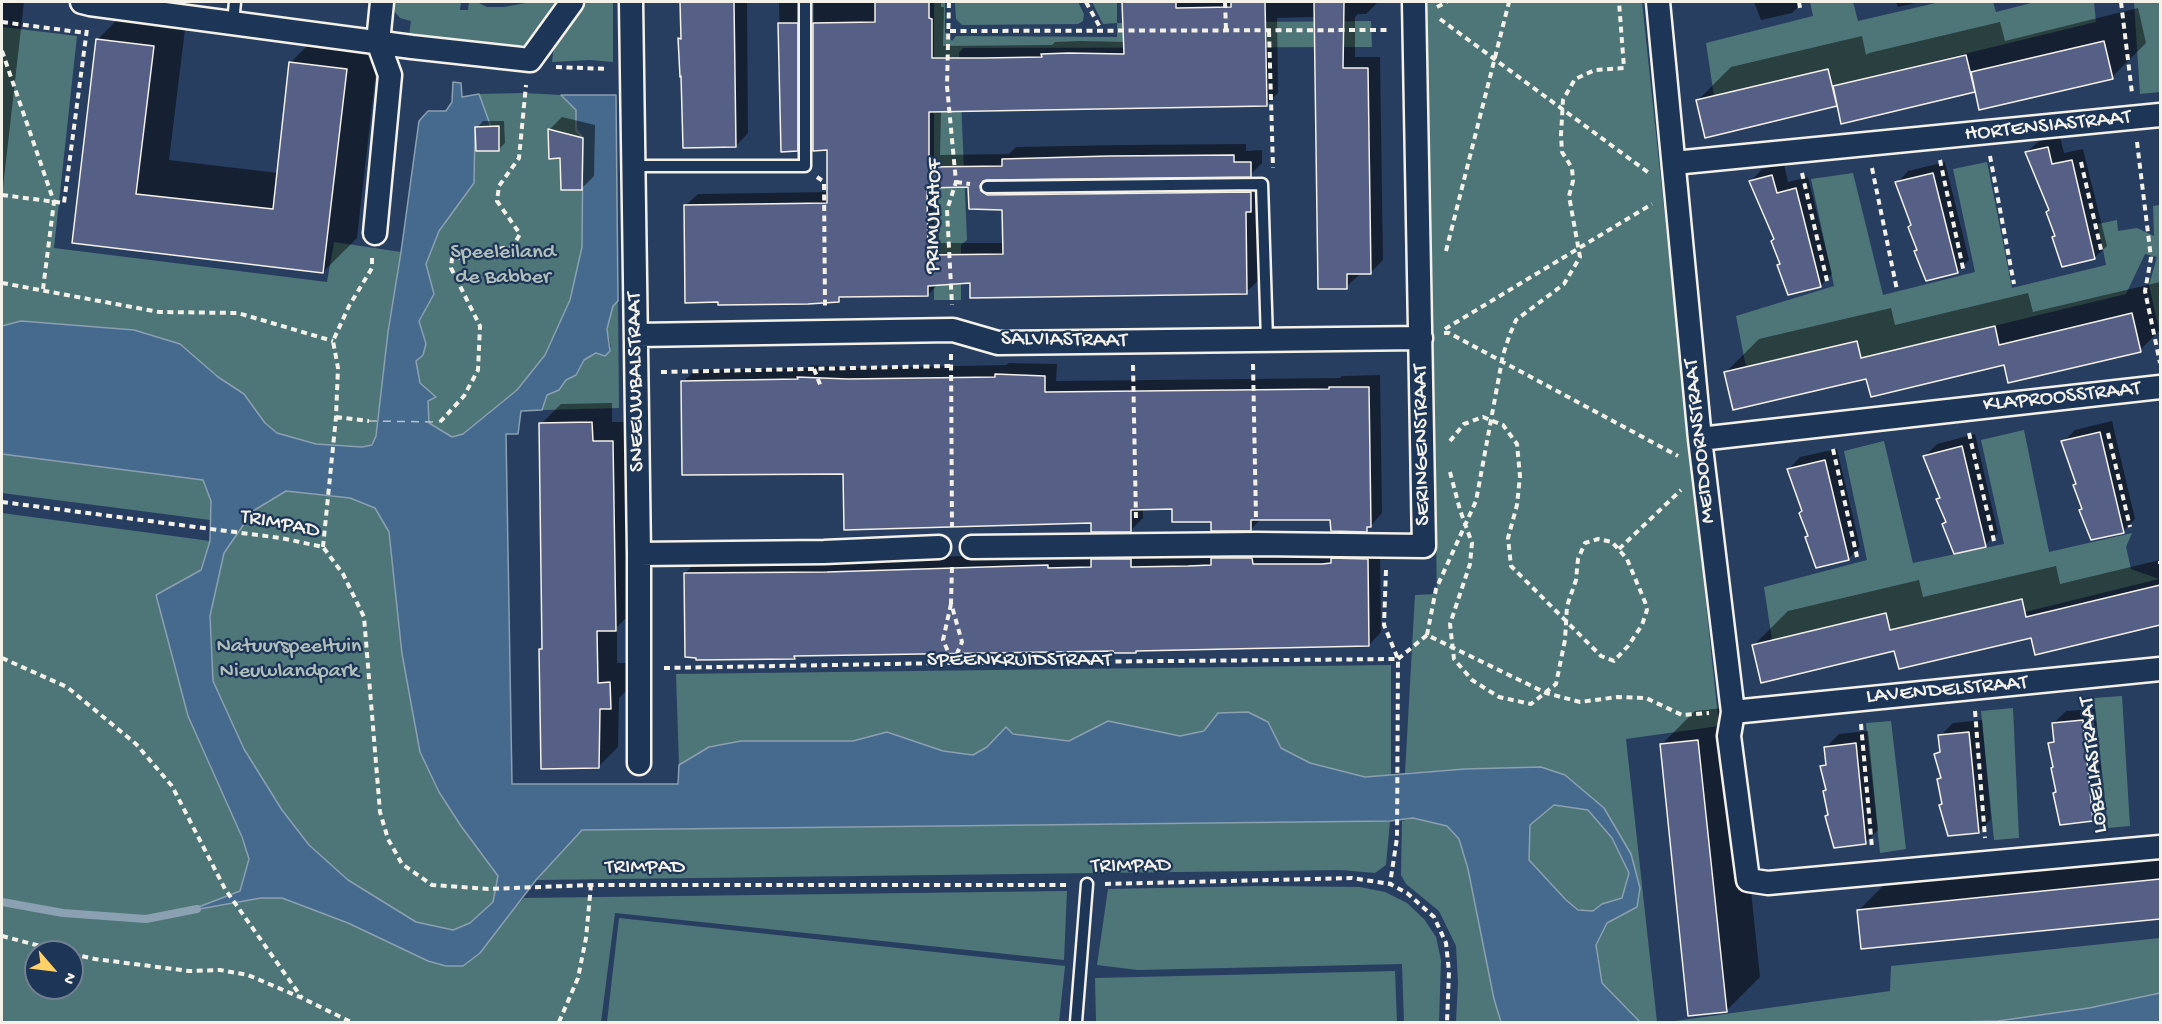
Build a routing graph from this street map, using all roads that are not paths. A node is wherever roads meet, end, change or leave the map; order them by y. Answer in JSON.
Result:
{"nodes":[{"id":1,"x":382,"y":2,"type":"edge"},
{"id":2,"x":572,"y":2,"type":"edge"},
{"id":3,"x":631,"y":2,"type":"edge"},
{"id":4,"x":806,"y":2,"type":"edge"},
{"id":5,"x":1658,"y":2,"type":"edge"},
{"id":6,"x":86,"y":3,"type":"edge"},
{"id":7,"x":234,"y":12,"type":"edge"},
{"id":8,"x":1414,"y":17,"type":"edge"},
{"id":9,"x":378,"y":42,"type":"junction"},
{"id":10,"x":2160,"y":116,"type":"edge"},
{"id":11,"x":1674,"y":163,"type":"junction"},
{"id":12,"x":634,"y":166,"type":"junction"},
{"id":13,"x":987,"y":187,"type":"dead end"},
{"id":14,"x":375,"y":232,"type":"road end"},
{"id":15,"x":636,"y":335,"type":"junction"},
{"id":16,"x":1421,"y":338,"type":"junction"},
{"id":17,"x":1260,"y":340,"type":"junction"},
{"id":18,"x":2160,"y":387,"type":"edge"},
{"id":19,"x":1701,"y":448,"type":"junction"},
{"id":20,"x":948,"y":547,"type":"road end"},
{"id":21,"x":972,"y":547,"type":"dead end"},
{"id":22,"x":639,"y":554,"type":"junction"},
{"id":23,"x":2160,"y":669,"type":"edge"},
{"id":24,"x":1733,"y":712,"type":"junction"},
{"id":25,"x":639,"y":762,"type":"dead end"},
{"id":26,"x":2160,"y":847,"type":"edge"},
{"id":27,"x":1748,"y":880,"type":"joint"},
{"id":28,"x":1087,"y":884,"type":"road end"},
{"id":29,"x":1076,"y":1023,"type":"edge"}],
"edges":[{"from":1,"to":9,"type":"street"},
{"from":2,"to":9,"type":"street"},
{"from":3,"to":12,"type":"street","name":"SNEEUWBALSTRAAT"},
{"from":4,"to":12,"type":"lane"},
{"from":5,"to":11,"type":"street","name":"MEIDOORNSTRAAT"},
{"from":6,"to":7,"type":"street"},
{"from":7,"to":9,"type":"street"},
{"from":8,"to":16,"type":"street","name":"SERINGENSTRAAT"},
{"from":9,"to":14,"type":"street"},
{"from":10,"to":11,"type":"street","name":"HORTENSIASTRAAT"},
{"from":11,"to":19,"type":"street","name":"MEIDOORNSTRAAT"},
{"from":12,"to":15,"type":"street","name":"SNEEUWBALSTRAAT"},
{"from":13,"to":17,"type":"lane"},
{"from":15,"to":17,"type":"street","name":"SALVIASTRAAT"},
{"from":15,"to":22,"type":"street","name":"SNEEUWBALSTRAAT"},
{"from":16,"to":17,"type":"street","name":"SALVIASTRAAT"},
{"from":16,"to":21,"type":"street","name":"SERINGENSTRAAT"},
{"from":18,"to":19,"type":"street","name":"KLAPROOSSTRAAT"},
{"from":19,"to":24,"type":"street","name":"MEIDOORNSTRAAT"},
{"from":20,"to":22,"type":"street"},
{"from":22,"to":25,"type":"street","name":"SNEEUWBALSTRAAT"},
{"from":23,"to":24,"type":"street","name":"LAVENDELSTRAAT"},
{"from":24,"to":27,"type":"street","name":"MEIDOORNSTRAAT"},
{"from":26,"to":27,"type":"street","name":"LOBELIASTRAAT"},
{"from":28,"to":29,"type":"lane"}]}
